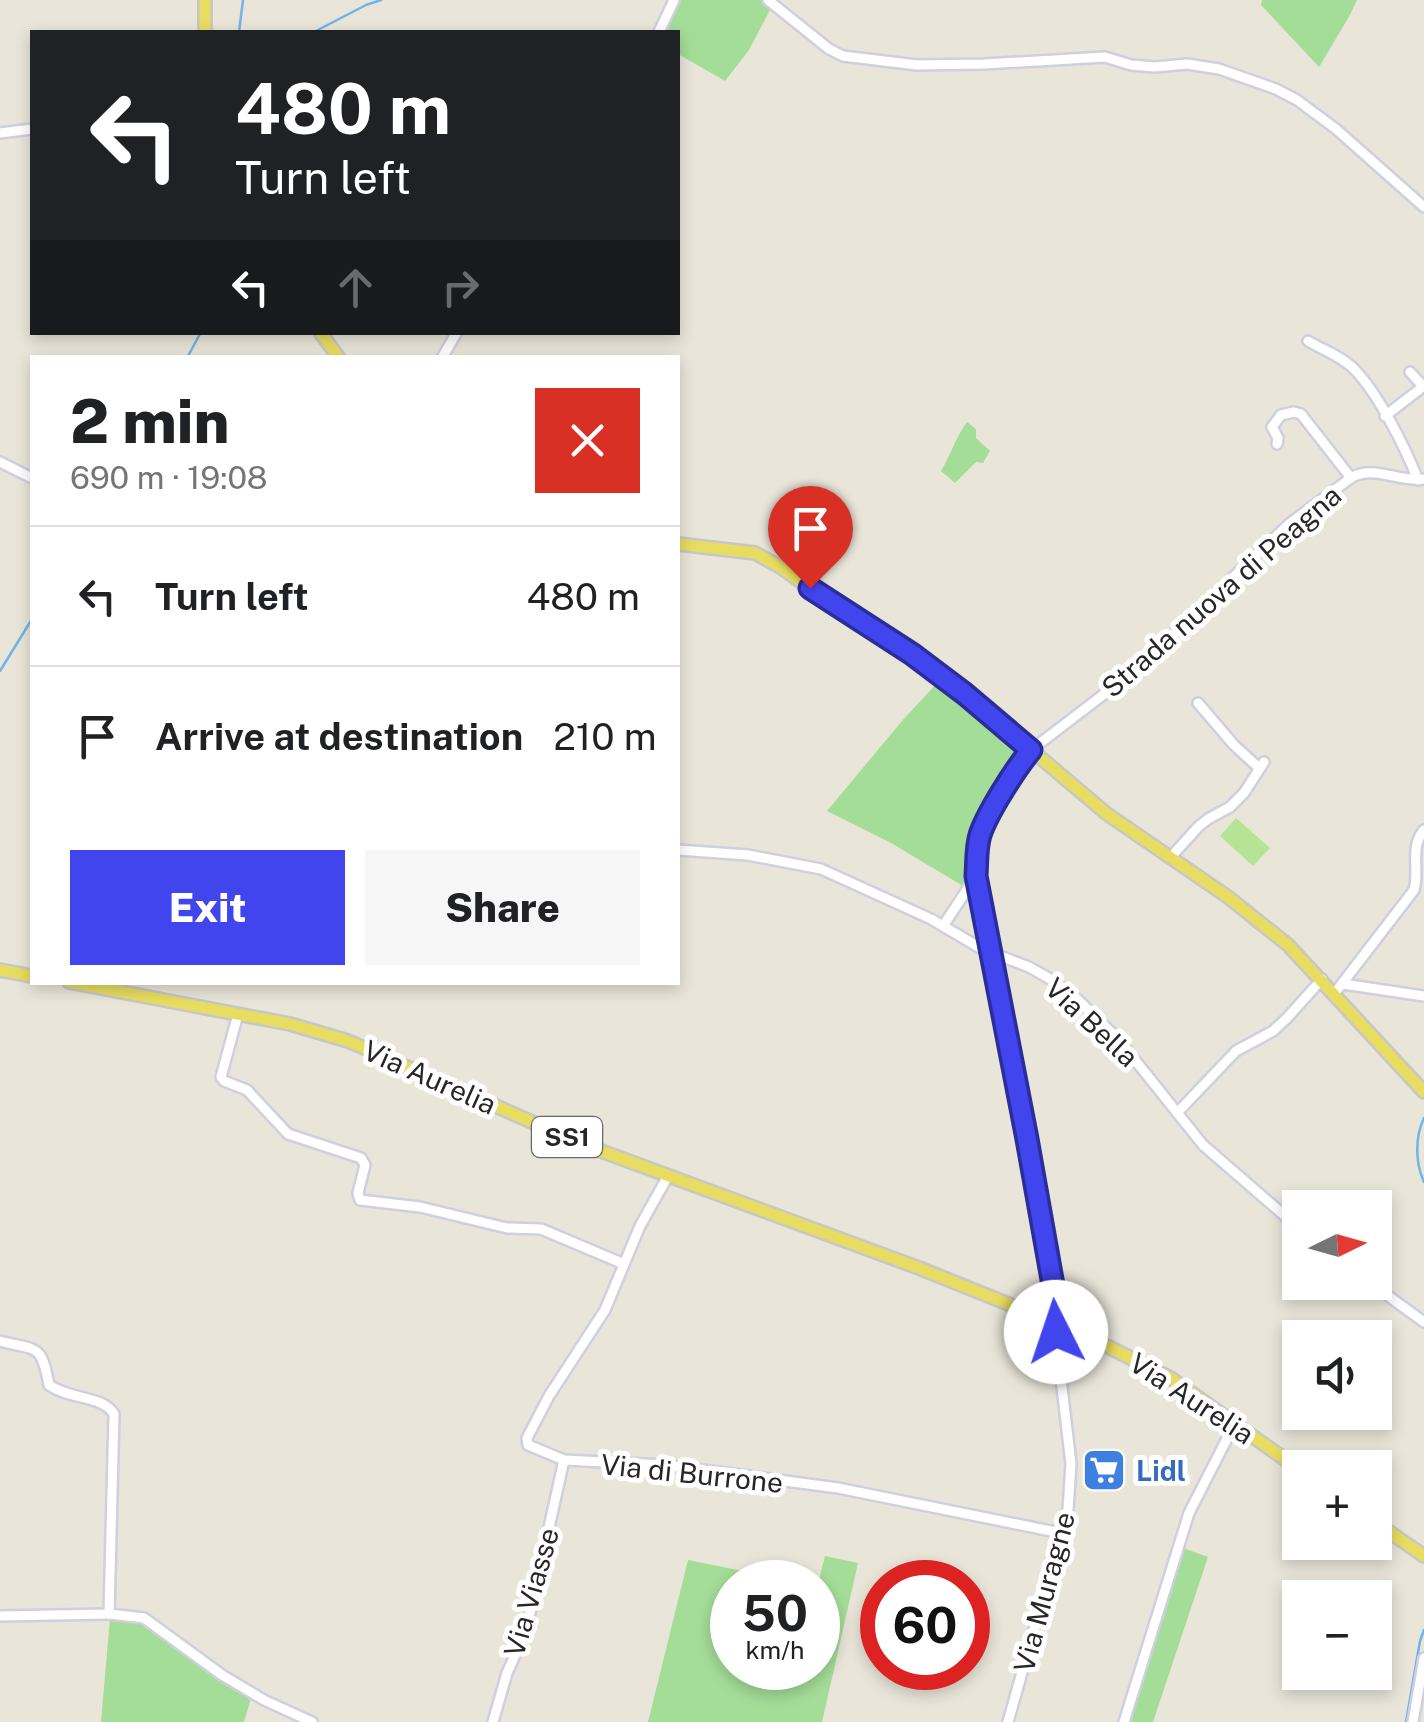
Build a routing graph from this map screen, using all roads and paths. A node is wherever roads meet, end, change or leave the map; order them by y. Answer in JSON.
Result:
{"nodes":[{"id":1,"x":205,"y":0,"type":"edge"},
{"id":2,"x":674,"y":0,"type":"edge"},
{"id":3,"x":768,"y":0,"type":"edge"},
{"id":4,"x":205,"y":30,"type":"edge"},
{"id":5,"x":660,"y":30,"type":"edge"},
{"id":6,"x":30,"y":129,"type":"edge"},
{"id":7,"x":0,"y":133,"type":"edge"},
{"id":8,"x":1424,"y":207,"type":"edge"},
{"id":9,"x":1308,"y":341,"type":"dead end"},
{"id":10,"x":1410,"y":372,"type":"dead end"},
{"id":11,"x":1385,"y":416,"type":"junction"},
{"id":12,"x":1277,"y":444,"type":"dead end"},
{"id":13,"x":0,"y":462,"type":"edge"},
{"id":14,"x":30,"y":477,"type":"edge"},
{"id":15,"x":1351,"y":478,"type":"junction"},
{"id":16,"x":1421,"y":479,"type":"edge"},
{"id":17,"x":680,"y":544,"type":"edge"},
{"id":18,"x":1198,"y":704,"type":"dead end"},
{"id":19,"x":1031,"y":750,"type":"junction"},
{"id":20,"x":1424,"y":830,"type":"edge"},
{"id":21,"x":680,"y":850,"type":"edge"},
{"id":22,"x":1170,"y":858,"type":"junction"},
{"id":23,"x":976,"y":876,"type":"junction"},
{"id":24,"x":944,"y":926,"type":"junction"},
{"id":25,"x":991,"y":953,"type":"junction"},
{"id":26,"x":0,"y":970,"type":"edge"},
{"id":27,"x":30,"y":976,"type":"edge"},
{"id":28,"x":1322,"y":978,"type":"junction"},
{"id":29,"x":85,"y":985,"type":"edge"},
{"id":30,"x":1338,"y":989,"type":"junction"},
{"id":31,"x":1424,"y":996,"type":"edge"},
{"id":32,"x":238,"y":1014,"type":"junction"},
{"id":33,"x":1424,"y":1092,"type":"edge"},
{"id":34,"x":1177,"y":1113,"type":"junction"},
{"id":35,"x":668,"y":1176,"type":"junction"},
{"id":36,"x":1282,"y":1214,"type":"edge"},
{"id":37,"x":624,"y":1264,"type":"junction"},
{"id":38,"x":1392,"y":1299,"type":"edge"},
{"id":39,"x":1061,"y":1321,"type":"junction"},
{"id":40,"x":1424,"y":1322,"type":"edge"},
{"id":41,"x":1080,"y":1333,"type":"junction"},
{"id":42,"x":0,"y":1341,"type":"edge"},
{"id":43,"x":1064,"y":1342,"type":"junction"},
{"id":44,"x":1235,"y":1423,"type":"junction"},
{"id":45,"x":1282,"y":1457,"type":"edge"},
{"id":46,"x":564,"y":1460,"type":"junction"},
{"id":47,"x":1061,"y":1533,"type":"junction"},
{"id":48,"x":1392,"y":1534,"type":"edge"},
{"id":49,"x":1424,"y":1556,"type":"edge"},
{"id":50,"x":108,"y":1614,"type":"junction"},
{"id":51,"x":0,"y":1616,"type":"edge"},
{"id":52,"x":1424,"y":1658,"type":"edge"},
{"id":53,"x":312,"y":1722,"type":"edge"},
{"id":54,"x":493,"y":1722,"type":"edge"},
{"id":55,"x":1008,"y":1722,"type":"edge"},
{"id":56,"x":1124,"y":1722,"type":"edge"},
{"id":57,"x":1413,"y":1722,"type":"edge"}],
"edges":[{"from":1,"to":4,"type":"main road"},
{"from":2,"to":5,"type":"street"},
{"from":3,"to":8,"type":"street"},
{"from":6,"to":7,"type":"street"},
{"from":9,"to":11,"type":"street"},
{"from":10,"to":11,"type":"street"},
{"from":11,"to":16,"type":"street"},
{"from":12,"to":15,"type":"street"},
{"from":13,"to":14,"type":"street"},
{"from":15,"to":16,"type":"street","name":"Strada nuova di Peagna"},
{"from":15,"to":19,"type":"street","name":"Strada nuova di Peagna"},
{"from":17,"to":19,"type":"main road"},
{"from":18,"to":22,"type":"street"},
{"from":19,"to":22,"type":"main road"},
{"from":19,"to":23,"type":"street","name":"Strada nuova di Peagna"},
{"from":20,"to":30,"type":"street"},
{"from":21,"to":24,"type":"street","name":"Via Bella"},
{"from":22,"to":28,"type":"main road"},
{"from":23,"to":24,"type":"street"},
{"from":23,"to":25,"type":"street"},
{"from":24,"to":25,"type":"street","name":"Via Bella"},
{"from":25,"to":34,"type":"street","name":"Via Bella"},
{"from":25,"to":39,"type":"street"},
{"from":26,"to":27,"type":"main road"},
{"from":28,"to":30,"type":"main road"},
{"from":28,"to":34,"type":"street"},
{"from":29,"to":32,"type":"main road","name":"Via Aurelia","number":"SS1"},
{"from":30,"to":31,"type":"street"},
{"from":30,"to":33,"type":"main road"},
{"from":32,"to":35,"type":"main road","name":"Via Aurelia","number":"SS1"},
{"from":32,"to":37,"type":"street"},
{"from":34,"to":36,"type":"street","name":"Via Bella"},
{"from":35,"to":37,"type":"street","name":"Via di Burrone"},
{"from":35,"to":39,"type":"main road","name":"Via Aurelia","number":"SS1"},
{"from":37,"to":46,"type":"street","name":"Via di Burrone"},
{"from":38,"to":40,"type":"street"},
{"from":39,"to":41,"type":"main road","name":"Via Aurelia","number":"SS1"},
{"from":39,"to":43,"type":"main road"},
{"from":41,"to":43,"type":"main road"},
{"from":41,"to":44,"type":"main road","name":"Via Aurelia","number":"SS1"},
{"from":42,"to":50,"type":"street"},
{"from":43,"to":47,"type":"street","name":"Via Muragne"},
{"from":44,"to":45,"type":"main road","name":"Via Aurelia","number":"SS1"},
{"from":44,"to":56,"type":"street"},
{"from":46,"to":47,"type":"street","name":"Via di Burrone"},
{"from":46,"to":54,"type":"street","name":"Via Viasse"},
{"from":47,"to":55,"type":"street","name":"Via Muragne"},
{"from":48,"to":49,"type":"main road"},
{"from":50,"to":51,"type":"street"},
{"from":50,"to":53,"type":"street"},
{"from":52,"to":57,"type":"street"}]}
